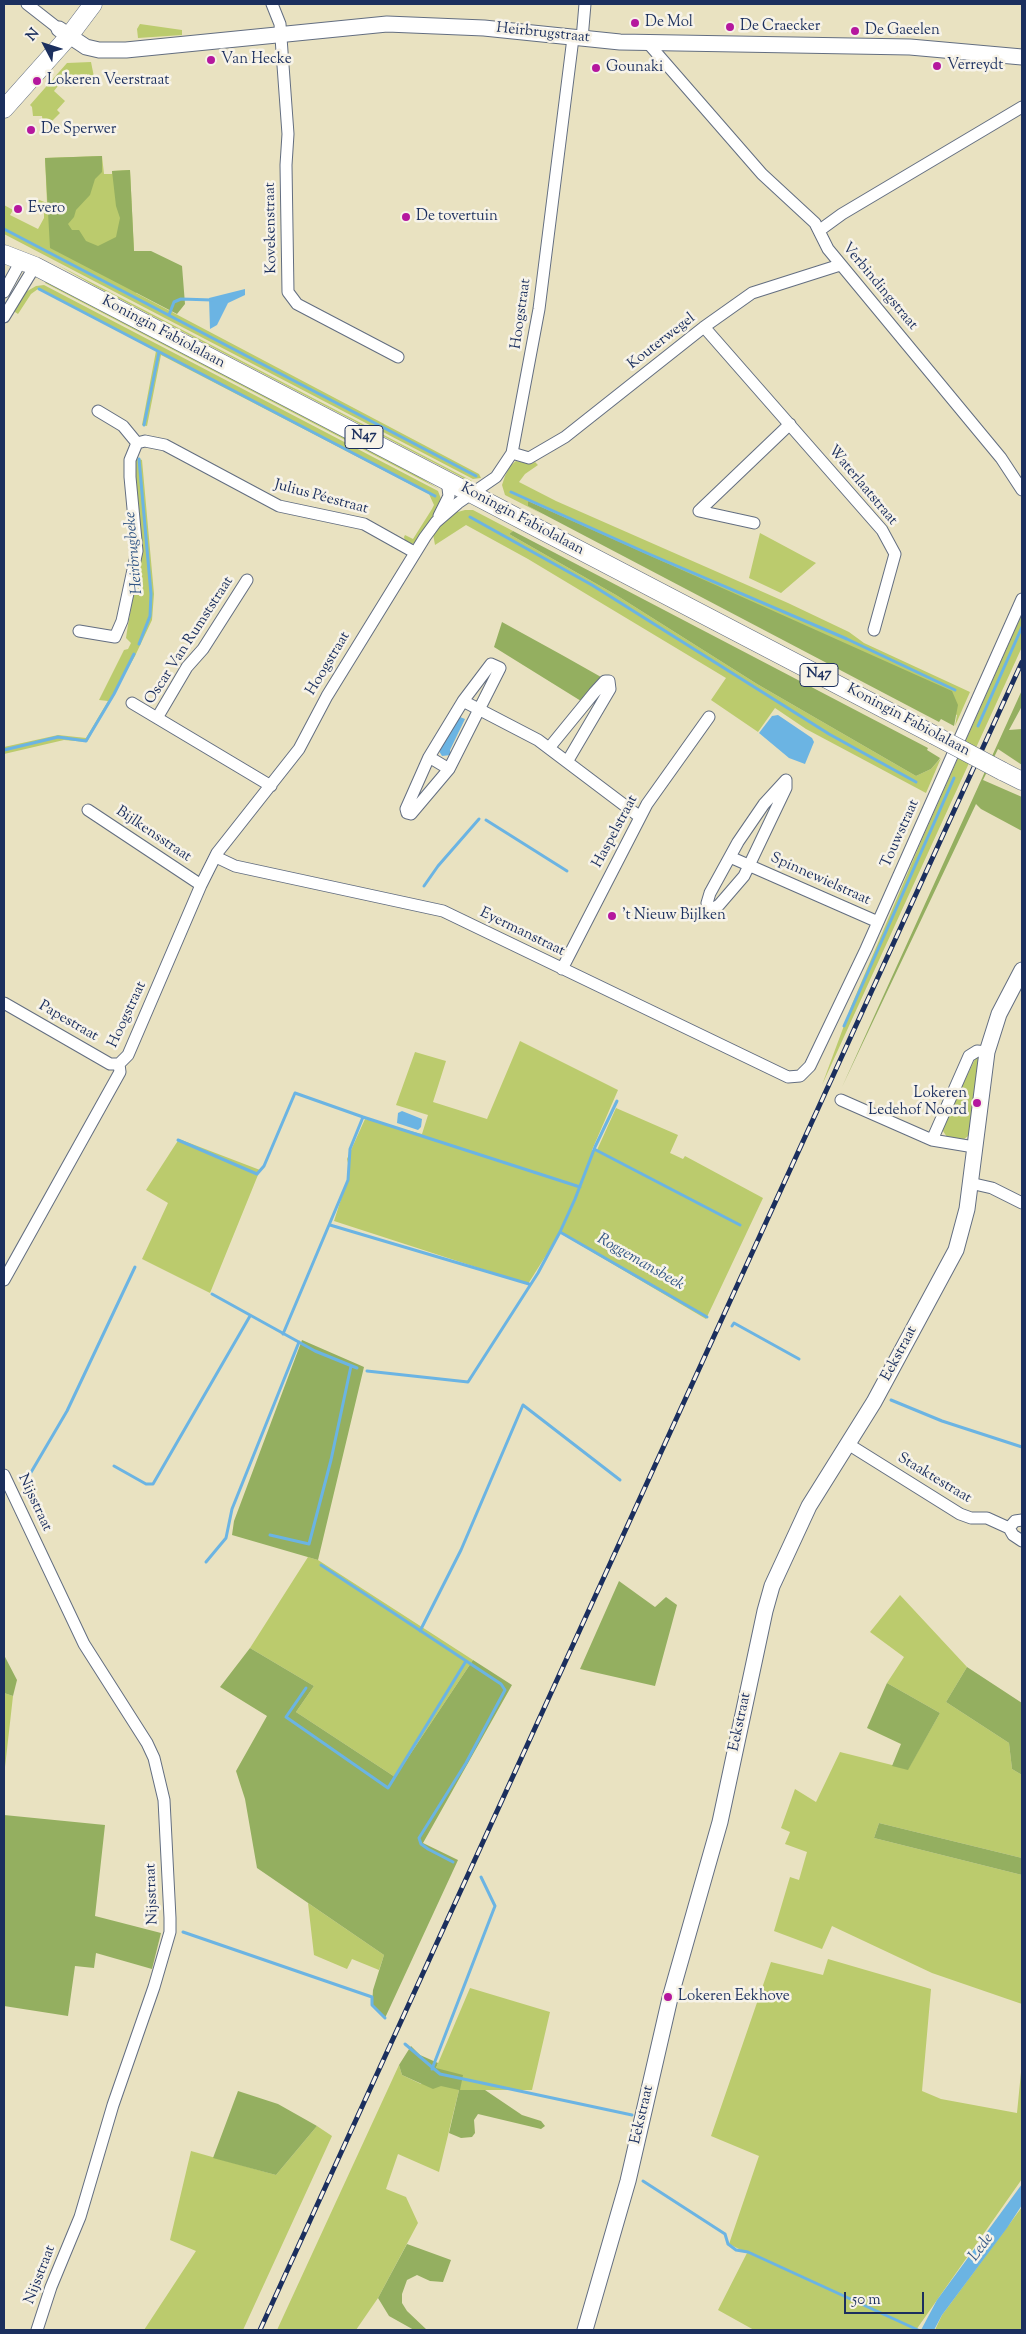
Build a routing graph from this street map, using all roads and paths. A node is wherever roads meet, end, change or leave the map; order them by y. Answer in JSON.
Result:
{"nodes":[{"id":1,"x":27,"y":4,"type":"edge"},
{"id":2,"x":79,"y":4,"type":"edge"},
{"id":3,"x":93,"y":4,"type":"edge"},
{"id":4,"x":272,"y":4,"type":"edge"},
{"id":5,"x":585,"y":4,"type":"edge"},
{"id":6,"x":64,"y":32,"type":"junction"},
{"id":7,"x":281,"y":35,"type":"junction"},
{"id":8,"x":578,"y":39,"type":"junction"},
{"id":9,"x":648,"y":42,"type":"junction"},
{"id":10,"x":1022,"y":57,"type":"edge"},
{"id":11,"x":6,"y":101,"type":"edge"},
{"id":12,"x":1022,"y":107,"type":"edge"},
{"id":13,"x":820,"y":230,"type":"junction"},
{"id":14,"x":4,"y":244,"type":"edge"},
{"id":15,"x":4,"y":254,"type":"edge"},
{"id":16,"x":28,"y":262,"type":"junction"},
{"id":17,"x":840,"y":265,"type":"junction"},
{"id":18,"x":4,"y":292,"type":"edge"},
{"id":19,"x":4,"y":317,"type":"edge"},
{"id":20,"x":704,"y":327,"type":"junction"},
{"id":21,"x":398,"y":357,"type":"dead end"},
{"id":22,"x":98,"y":411,"type":"dead end"},
{"id":23,"x":790,"y":424,"type":"junction"},
{"id":24,"x":137,"y":443,"type":"junction"},
{"id":25,"x":512,"y":453,"type":"junction"},
{"id":26,"x":446,"y":480,"type":"junction"},
{"id":27,"x":1022,"y":490,"type":"edge"},
{"id":28,"x":473,"y":494,"type":"junction"},
{"id":29,"x":436,"y":522,"type":"junction"},
{"id":30,"x":754,"y":523,"type":"dead end"},
{"id":31,"x":414,"y":552,"type":"junction"},
{"id":32,"x":247,"y":580,"type":"dead end"},
{"id":33,"x":1022,"y":599,"type":"edge"},
{"id":34,"x":874,"y":630,"type":"dead end"},
{"id":35,"x":79,"y":631,"type":"dead end"},
{"id":36,"x":463,"y":701,"type":"junction"},
{"id":37,"x":132,"y":703,"type":"dead end"},
{"id":38,"x":479,"y":710,"type":"junction"},
{"id":39,"x":709,"y":717,"type":"dead end"},
{"id":40,"x":157,"y":718,"type":"junction"},
{"id":41,"x":549,"y":748,"type":"junction"},
{"id":42,"x":429,"y":757,"type":"junction"},
{"id":43,"x":567,"y":762,"type":"junction"},
{"id":44,"x":449,"y":769,"type":"junction"},
{"id":45,"x":1022,"y":781,"type":"edge"},
{"id":46,"x":271,"y":786,"type":"junction"},
{"id":47,"x":88,"y":810,"type":"dead end"},
{"id":48,"x":640,"y":817,"type":"junction"},
{"id":49,"x":730,"y":856,"type":"junction"},
{"id":50,"x":216,"y":857,"type":"junction"},
{"id":51,"x":749,"y":866,"type":"junction"},
{"id":52,"x":201,"y":885,"type":"junction"},
{"id":53,"x":878,"y":922,"type":"junction"},
{"id":54,"x":562,"y":969,"type":"junction"},
{"id":55,"x":1022,"y":970,"type":"edge"},
{"id":56,"x":4,"y":1003,"type":"edge"},
{"id":57,"x":987,"y":1052,"type":"junction"},
{"id":58,"x":119,"y":1064,"type":"junction"},
{"id":59,"x":800,"y":1076,"type":"joint"},
{"id":60,"x":841,"y":1100,"type":"dead end"},
{"id":61,"x":932,"y":1140,"type":"junction"},
{"id":62,"x":974,"y":1147,"type":"junction"},
{"id":63,"x":970,"y":1183,"type":"junction"},
{"id":64,"x":1022,"y":1203,"type":"edge"},
{"id":65,"x":4,"y":1280,"type":"edge"},
{"id":66,"x":848,"y":1444,"type":"junction"},
{"id":67,"x":4,"y":1475,"type":"edge"},
{"id":68,"x":1022,"y":1520,"type":"edge"},
{"id":69,"x":1009,"y":1528,"type":"junction"},
{"id":70,"x":1022,"y":1541,"type":"edge"},
{"id":71,"x":37,"y":2330,"type":"edge"},
{"id":72,"x":585,"y":2330,"type":"edge"}],
"edges":[{"from":1,"to":6,"type":"street"},
{"from":2,"to":6,"type":"main road"},
{"from":3,"to":6,"type":"main road"},
{"from":4,"to":7,"type":"street","name":"Kovekenstraat"},
{"from":5,"to":8,"type":"street","name":"Hoogstraat"},
{"from":6,"to":7,"type":"street","name":"Heirbrugstraat"},
{"from":6,"to":11,"type":"main road"},
{"from":6,"to":11,"type":"main road"},
{"from":7,"to":8,"type":"street","name":"Heirbrugstraat"},
{"from":7,"to":21,"type":"street","name":"Kovekenstraat"},
{"from":8,"to":9,"type":"street","name":"Heirbrugstraat"},
{"from":8,"to":25,"type":"street","name":"Hoogstraat"},
{"from":9,"to":10,"type":"street","name":"Heirbrugstraat"},
{"from":9,"to":13,"type":"street","name":"Verbindingstraat"},
{"from":12,"to":13,"type":"street"},
{"from":13,"to":17,"type":"street","name":"Verbindingstraat"},
{"from":14,"to":16,"type":"main road","name":"Koningin Fabiolalaan","number":"N47"},
{"from":15,"to":16,"type":"main road","name":"Koningin Fabiolalaan","number":"N47"},
{"from":16,"to":18,"type":"street"},
{"from":16,"to":19,"type":"street"},
{"from":16,"to":26,"type":"main road","name":"Koningin Fabiolalaan","number":"N47"},
{"from":17,"to":20,"type":"street","name":"Kouterwegel"},
{"from":17,"to":27,"type":"street","name":"Verbindingstraat"},
{"from":20,"to":23,"type":"street","name":"Waterlaatstraat"},
{"from":20,"to":25,"type":"street","name":"Kouterwegel"},
{"from":22,"to":24,"type":"street"},
{"from":23,"to":30,"type":"street"},
{"from":23,"to":34,"type":"street","name":"Waterlaatstraat"},
{"from":24,"to":31,"type":"street","name":"Julius Péestraat"},
{"from":24,"to":35,"type":"street"},
{"from":25,"to":28,"type":"street","name":"Hoogstraat"},
{"from":26,"to":28,"type":"main road","name":"Koningin Fabiolalaan","number":"N47"},
{"from":26,"to":29,"type":"street"},
{"from":28,"to":29,"type":"street","name":"Hoogstraat"},
{"from":28,"to":45,"type":"main road","name":"Koningin Fabiolalaan","number":"N47","bridge":true},
{"from":29,"to":31,"type":"street","name":"Hoogstraat"},
{"from":31,"to":46,"type":"street","name":"Hoogstraat"},
{"from":32,"to":40,"type":"street","name":"Oscar Van Rumststraat"},
{"from":33,"to":53,"type":"street","name":"Touwstraat"},
{"from":36,"to":38,"type":"street"},
{"from":36,"to":38,"type":"street"},
{"from":36,"to":42,"type":"street"},
{"from":37,"to":40,"type":"street","name":"Oscar Van Rumststraat"},
{"from":38,"to":41,"type":"street"},
{"from":38,"to":44,"type":"street"},
{"from":39,"to":48,"type":"street","name":"Haspelstraat"},
{"from":40,"to":46,"type":"street","name":"Oscar Van Rumststraat"},
{"from":41,"to":43,"type":"street"},
{"from":41,"to":43,"type":"street"},
{"from":42,"to":44,"type":"street"},
{"from":42,"to":44,"type":"street"},
{"from":43,"to":48,"type":"street"},
{"from":46,"to":50,"type":"street","name":"Hoogstraat"},
{"from":47,"to":52,"type":"street","name":"Bijlkensstraat"},
{"from":48,"to":54,"type":"street","name":"Haspelstraat"},
{"from":49,"to":51,"type":"street","name":"Spinnewielstraat"},
{"from":49,"to":51,"type":"street","name":"Spinnewielstraat"},
{"from":49,"to":51,"type":"street","name":"Spinnewielstraat"},
{"from":50,"to":52,"type":"street","name":"Hoogstraat"},
{"from":50,"to":54,"type":"street","name":"Eyermanstraat"},
{"from":51,"to":53,"type":"street","name":"Spinnewielstraat"},
{"from":52,"to":58,"type":"street","name":"Hoogstraat"},
{"from":53,"to":59,"type":"street","name":"Touwstraat"},
{"from":54,"to":59,"type":"street","name":"Eyermanstraat"},
{"from":55,"to":57,"type":"street","name":"Eekstraat"},
{"from":56,"to":58,"type":"street","name":"Papestraat"},
{"from":57,"to":61,"type":"street"},
{"from":57,"to":62,"type":"street","name":"Eekstraat"},
{"from":58,"to":65,"type":"street","name":"Hoogstraat"},
{"from":60,"to":61,"type":"street"},
{"from":61,"to":62,"type":"street"},
{"from":62,"to":63,"type":"street","name":"Eekstraat"},
{"from":63,"to":64,"type":"street"},
{"from":63,"to":66,"type":"street","name":"Eekstraat"},
{"from":66,"to":69,"type":"street","name":"Staaktestraat"},
{"from":66,"to":72,"type":"street","name":"Eekstraat"},
{"from":67,"to":71,"type":"street","name":"Nijsstraat"},
{"from":68,"to":69,"type":"street"},
{"from":69,"to":70,"type":"street","name":"Staaktestraat"}]}
